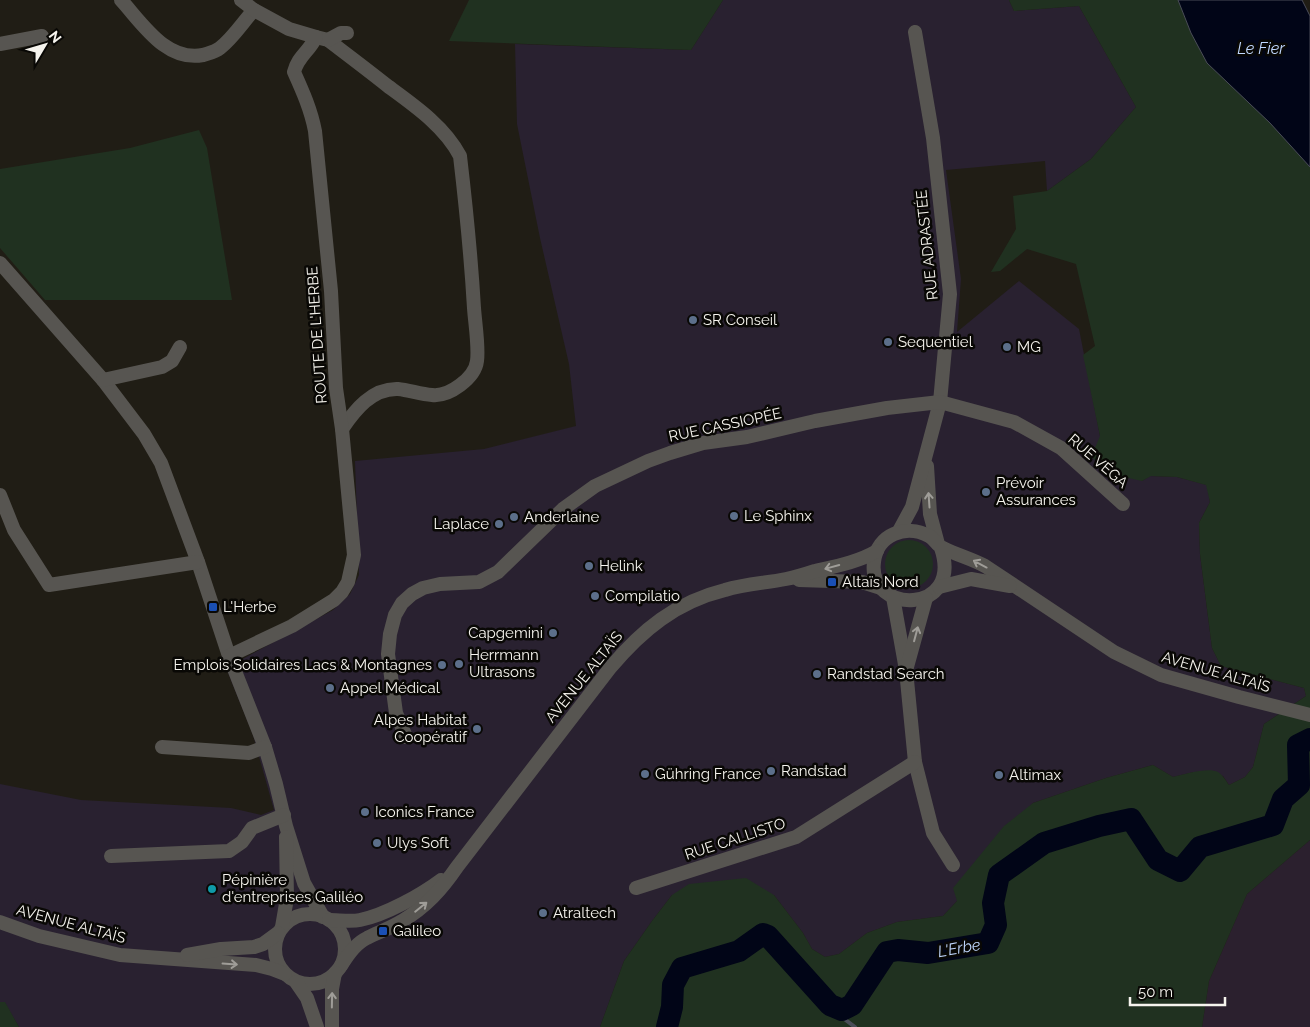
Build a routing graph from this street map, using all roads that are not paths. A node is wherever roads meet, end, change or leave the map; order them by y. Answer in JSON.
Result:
{"nodes":[{"id":1,"x":121,"y":0,"type":"edge"},
{"id":2,"x":241,"y":0,"type":"edge"},
{"id":3,"x":254,"y":10,"type":"junction"},
{"id":4,"x":348,"y":32,"type":"dead end"},
{"id":5,"x":915,"y":32,"type":"dead end"},
{"id":6,"x":42,"y":36,"type":"dead end"},
{"id":7,"x":322,"y":38,"type":"junction"},
{"id":8,"x":0,"y":44,"type":"edge"},
{"id":9,"x":0,"y":263,"type":"edge"},
{"id":10,"x":180,"y":347,"type":"dead end"},
{"id":11,"x":103,"y":380,"type":"junction"},
{"id":12,"x":336,"y":388,"type":"junction"},
{"id":13,"x":940,"y":402,"type":"junction"},
{"id":14,"x":356,"y":409,"type":"junction"},
{"id":15,"x":342,"y":429,"type":"junction"},
{"id":16,"x":926,"y":456,"type":"junction"},
{"id":17,"x":0,"y":495,"type":"edge"},
{"id":18,"x":1123,"y":504,"type":"dead end"},
{"id":19,"x":899,"y":531,"type":"junction"},
{"id":20,"x":939,"y":546,"type":"junction"},
{"id":21,"x":877,"y":551,"type":"junction"},
{"id":22,"x":198,"y":562,"type":"junction"},
{"id":23,"x":786,"y":579,"type":"junction"},
{"id":24,"x":939,"y":587,"type":"junction"},
{"id":25,"x":1015,"y":587,"type":"junction"},
{"id":26,"x":881,"y":588,"type":"junction"},
{"id":27,"x":893,"y":597,"type":"junction"},
{"id":28,"x":926,"y":598,"type":"junction"},
{"id":29,"x":229,"y":656,"type":"junction"},
{"id":30,"x":906,"y":670,"type":"junction"},
{"id":31,"x":1310,"y":715,"type":"edge"},
{"id":32,"x":406,"y":737,"type":"dead end"},
{"id":33,"x":162,"y":747,"type":"dead end"},
{"id":34,"x":265,"y":747,"type":"junction"},
{"id":35,"x":915,"y":762,"type":"junction"},
{"id":36,"x":285,"y":820,"type":"junction"},
{"id":37,"x":111,"y":856,"type":"dead end"},
{"id":38,"x":953,"y":865,"type":"dead end"},
{"id":39,"x":457,"y":867,"type":"junction"},
{"id":40,"x":636,"y":888,"type":"dead end"},
{"id":41,"x":326,"y":918,"type":"junction"},
{"id":42,"x":0,"y":922,"type":"edge"},
{"id":43,"x":280,"y":930,"type":"junction"},
{"id":44,"x":164,"y":959,"type":"junction"},
{"id":45,"x":338,"y":969,"type":"junction"},
{"id":46,"x":291,"y":978,"type":"junction"},
{"id":47,"x":317,"y":1027,"type":"edge"},
{"id":48,"x":332,"y":1027,"type":"edge"}],
"edges":[{"from":1,"to":3,"type":"street"},
{"from":2,"to":3,"type":"street"},
{"from":3,"to":7,"type":"street"},
{"from":4,"to":7,"type":"street"},
{"from":5,"to":13,"type":"street","name":"RUE ADRASTÉE"},
{"from":6,"to":8,"type":"street"},
{"from":7,"to":12,"type":"street","name":"ROUTE DE L'HERBE"},
{"from":7,"to":14,"type":"street"},
{"from":9,"to":11,"type":"street"},
{"from":10,"to":11,"type":"street"},
{"from":11,"to":22,"type":"street"},
{"from":12,"to":14,"type":"street"},
{"from":12,"to":15,"type":"street","name":"ROUTE DE L'HERBE"},
{"from":13,"to":16,"type":"street","name":"RUE ADRASTÉE"},
{"from":13,"to":18,"type":"street","name":"RUE VÉGA"},
{"from":13,"to":32,"type":"street","name":"RUE CASSIOPÉE"},
{"from":14,"to":15,"type":"street"},
{"from":15,"to":29,"type":"street","name":"ROUTE DE L'HERBE"},
{"from":16,"to":19,"type":"street","name":"RUE ADRASTÉE"},
{"from":20,"to":16,"type":"street","name":"RUE ADRASTÉE","one_way":true},
{"from":17,"to":22,"type":"street"},
{"from":19,"to":20,"type":"street"},
{"from":19,"to":21,"type":"street"},
{"from":20,"to":24,"type":"street"},
{"from":25,"to":20,"type":"street","name":"AVENUE ALTAÏS","one_way":true},
{"from":21,"to":23,"type":"street","name":"AVENUE ALTAÏS","one_way":true},
{"from":21,"to":26,"type":"street"},
{"from":22,"to":29,"type":"street"},
{"from":23,"to":26,"type":"street","name":"AVENUE ALTAÏS"},
{"from":23,"to":39,"type":"street","name":"AVENUE ALTAÏS"},
{"from":24,"to":25,"type":"street","name":"AVENUE ALTAÏS"},
{"from":24,"to":28,"type":"street"},
{"from":25,"to":31,"type":"street","name":"AVENUE ALTAÏS"},
{"from":26,"to":27,"type":"street"},
{"from":27,"to":28,"type":"street"},
{"from":27,"to":30,"type":"street"},
{"from":30,"to":28,"type":"street","one_way":true},
{"from":29,"to":34,"type":"street"},
{"from":30,"to":35,"type":"street"},
{"from":33,"to":34,"type":"street"},
{"from":34,"to":36,"type":"street"},
{"from":35,"to":38,"type":"street"},
{"from":35,"to":40,"type":"street","name":"RUE CALLISTO"},
{"from":36,"to":37,"type":"street"},
{"from":36,"to":41,"type":"street"},
{"from":36,"to":43,"type":"street"},
{"from":39,"to":41,"type":"street","name":"AVENUE ALTAÏS"},
{"from":45,"to":39,"type":"street","name":"AVENUE ALTAÏS","one_way":true},
{"from":41,"to":43,"type":"street"},
{"from":41,"to":45,"type":"street"},
{"from":42,"to":44,"type":"street","name":"AVENUE ALTAÏS"},
{"from":43,"to":44,"type":"street","name":"AVENUE ALTAÏS"},
{"from":43,"to":46,"type":"street"},
{"from":44,"to":46,"type":"street","name":"AVENUE ALTAÏS","one_way":true},
{"from":45,"to":46,"type":"street"},
{"from":48,"to":45,"type":"street","one_way":true},
{"from":46,"to":47,"type":"street"}]}
